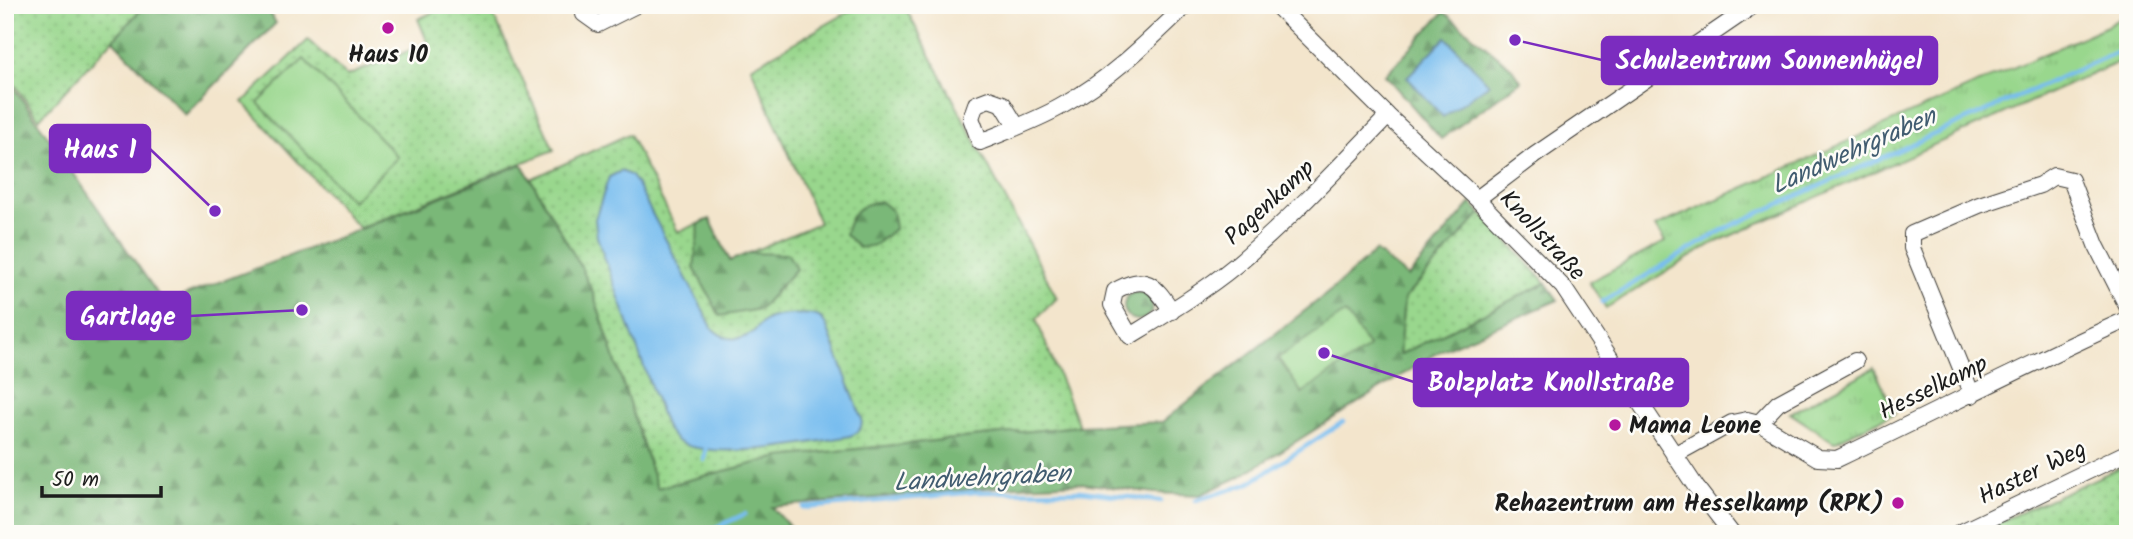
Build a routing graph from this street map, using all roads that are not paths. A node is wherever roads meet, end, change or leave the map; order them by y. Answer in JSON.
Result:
{"nodes":[{"id":1,"x":584,"y":5,"type":"edge"},
{"id":2,"x":636,"y":5,"type":"edge"},
{"id":3,"x":1186,"y":5,"type":"edge"},
{"id":4,"x":1276,"y":5,"type":"edge"},
{"id":5,"x":1754,"y":5,"type":"edge"},
{"id":6,"x":1388,"y":116,"type":"junction"},
{"id":7,"x":1017,"y":128,"type":"dead end"},
{"id":8,"x":1477,"y":199,"type":"junction"},
{"id":9,"x":2128,"y":308,"type":"edge"},
{"id":10,"x":1172,"y":311,"type":"dead end"},
{"id":11,"x":2128,"y":319,"type":"edge"},
{"id":12,"x":1855,"y":361,"type":"dead end"},
{"id":13,"x":1972,"y":395,"type":"junction"},
{"id":14,"x":1759,"y":423,"type":"junction"},
{"id":15,"x":2128,"y":452,"type":"edge"},
{"id":16,"x":1674,"y":455,"type":"junction"},
{"id":17,"x":1732,"y":534,"type":"edge"},
{"id":18,"x":1957,"y":534,"type":"edge"}],
"edges":[{"from":1,"to":2,"type":"street"},
{"from":3,"to":7,"type":"street"},
{"from":4,"to":6,"type":"street","name":"Knollstraße"},
{"from":5,"to":8,"type":"street"},
{"from":6,"to":8,"type":"street","name":"Knollstraße"},
{"from":6,"to":10,"type":"street","name":"Pagenkamp"},
{"from":8,"to":16,"type":"street","name":"Knollstraße"},
{"from":9,"to":13,"type":"street"},
{"from":11,"to":13,"type":"street","name":"Hesselkamp"},
{"from":12,"to":14,"type":"street"},
{"from":13,"to":14,"type":"street","name":"Hesselkamp"},
{"from":14,"to":16,"type":"street"},
{"from":15,"to":18,"type":"street","name":"Haster Weg"},
{"from":16,"to":17,"type":"street","name":"Knollstraße"}]}
